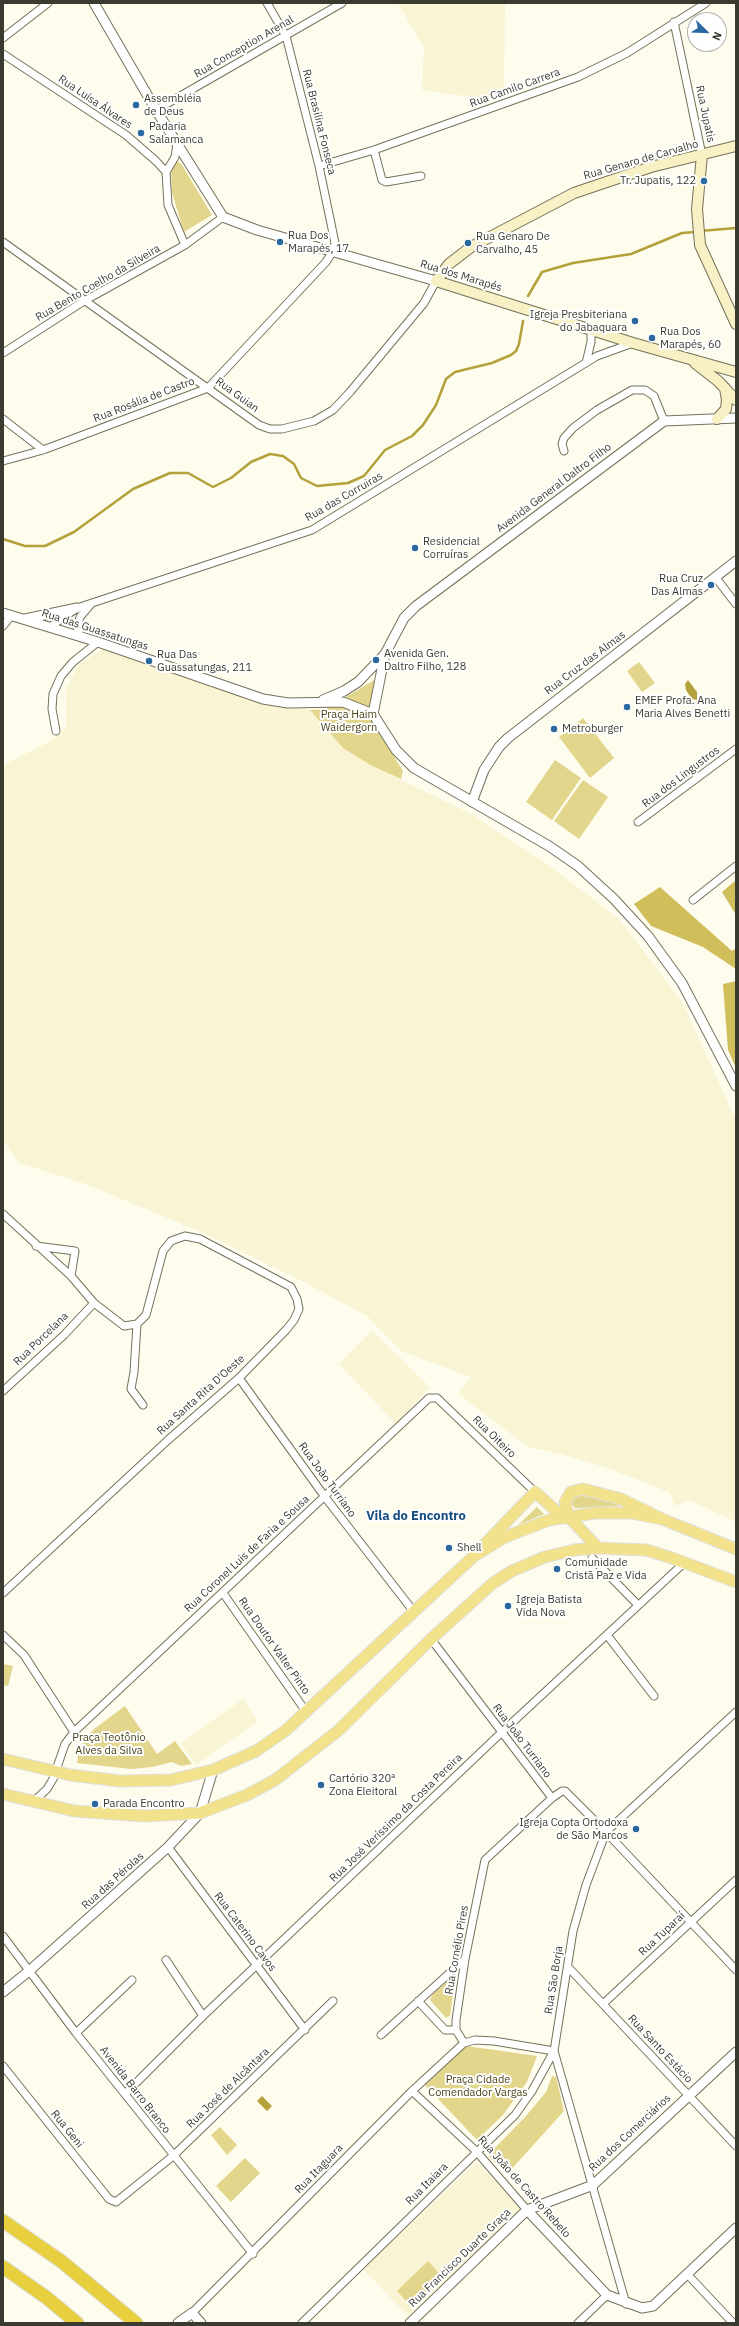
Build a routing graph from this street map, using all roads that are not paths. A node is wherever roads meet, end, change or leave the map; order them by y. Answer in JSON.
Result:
{"nodes":[{"id":1,"x":48,"y":3,"type":"edge"},
{"id":2,"x":94,"y":3,"type":"edge"},
{"id":3,"x":267,"y":3,"type":"edge"},
{"id":4,"x":342,"y":3,"type":"edge"},
{"id":5,"x":706,"y":3,"type":"edge"},
{"id":6,"x":674,"y":22,"type":"junction"},
{"id":7,"x":286,"y":36,"type":"junction"},
{"id":8,"x":3,"y":38,"type":"edge"},
{"id":9,"x":3,"y":54,"type":"edge"},
{"id":10,"x":156,"y":110,"type":"junction"},
{"id":11,"x":177,"y":144,"type":"junction"},
{"id":12,"x":736,"y":146,"type":"edge"},
{"id":13,"x":374,"y":150,"type":"junction"},
{"id":14,"x":702,"y":155,"type":"junction"},
{"id":15,"x":320,"y":166,"type":"junction"},
{"id":16,"x":166,"y":172,"type":"junction"},
{"id":17,"x":420,"y":176,"type":"dead end"},
{"id":18,"x":223,"y":217,"type":"junction"},
{"id":19,"x":3,"y":242,"type":"edge"},
{"id":20,"x":185,"y":245,"type":"junction"},
{"id":21,"x":333,"y":251,"type":"junction"},
{"id":22,"x":436,"y":281,"type":"junction"},
{"id":23,"x":84,"y":301,"type":"junction"},
{"id":24,"x":736,"y":324,"type":"edge"},
{"id":25,"x":591,"y":329,"type":"junction"},
{"id":26,"x":633,"y":343,"type":"junction"},
{"id":27,"x":3,"y":353,"type":"edge"},
{"id":28,"x":692,"y":361,"type":"junction"},
{"id":29,"x":586,"y":363,"type":"junction"},
{"id":30,"x":736,"y":372,"type":"edge"},
{"id":31,"x":208,"y":388,"type":"junction"},
{"id":32,"x":725,"y":388,"type":"junction"},
{"id":33,"x":736,"y":400,"type":"edge"},
{"id":34,"x":736,"y":418,"type":"edge"},
{"id":35,"x":3,"y":419,"type":"edge"},
{"id":36,"x":717,"y":419,"type":"junction"},
{"id":37,"x":664,"y":421,"type":"junction"},
{"id":38,"x":43,"y":450,"type":"junction"},
{"id":39,"x":564,"y":451,"type":"dead end"},
{"id":40,"x":3,"y":461,"type":"edge"},
{"id":41,"x":736,"y":561,"type":"edge"},
{"id":42,"x":716,"y":578,"type":"junction"},
{"id":43,"x":91,"y":604,"type":"junction"},
{"id":44,"x":736,"y":604,"type":"edge"},
{"id":45,"x":77,"y":608,"type":"junction"},
{"id":46,"x":8,"y":614,"type":"edge"},
{"id":47,"x":23,"y":619,"type":"junction"},
{"id":48,"x":3,"y":626,"type":"edge"},
{"id":49,"x":50,"y":627,"type":"junction"},
{"id":50,"x":80,"y":636,"type":"junction"},
{"id":51,"x":98,"y":642,"type":"junction"},
{"id":52,"x":385,"y":654,"type":"junction"},
{"id":53,"x":319,"y":702,"type":"junction"},
{"id":54,"x":373,"y":714,"type":"junction"},
{"id":55,"x":56,"y":731,"type":"dead end"},
{"id":56,"x":736,"y":750,"type":"edge"},
{"id":57,"x":472,"y":802,"type":"junction"},
{"id":58,"x":638,"y":822,"type":"dead end"},
{"id":59,"x":736,"y":866,"type":"edge"},
{"id":60,"x":693,"y":900,"type":"dead end"},
{"id":61,"x":736,"y":1086,"type":"edge"},
{"id":62,"x":3,"y":1214,"type":"edge"},
{"id":63,"x":36,"y":1246,"type":"junction"},
{"id":64,"x":71,"y":1276,"type":"junction"},
{"id":65,"x":94,"y":1303,"type":"junction"},
{"id":66,"x":137,"y":1324,"type":"junction"},
{"id":67,"x":239,"y":1378,"type":"junction"},
{"id":68,"x":3,"y":1391,"type":"edge"},
{"id":69,"x":437,"y":1398,"type":"joint"},
{"id":70,"x":143,"y":1405,"type":"dead end"},
{"id":71,"x":534,"y":1492,"type":"junction"},
{"id":72,"x":325,"y":1497,"type":"junction"},
{"id":73,"x":566,"y":1516,"type":"junction"},
{"id":74,"x":662,"y":1519,"type":"junction"},
{"id":75,"x":736,"y":1549,"type":"edge"},
{"id":76,"x":595,"y":1553,"type":"junction"},
{"id":77,"x":474,"y":1556,"type":"junction"},
{"id":78,"x":685,"y":1562,"type":"junction"},
{"id":79,"x":736,"y":1582,"type":"edge"},
{"id":80,"x":3,"y":1593,"type":"edge"},
{"id":81,"x":222,"y":1593,"type":"junction"},
{"id":82,"x":638,"y":1605,"type":"junction"},
{"id":83,"x":414,"y":1612,"type":"junction"},
{"id":84,"x":3,"y":1635,"type":"edge"},
{"id":85,"x":607,"y":1635,"type":"junction"},
{"id":86,"x":431,"y":1639,"type":"junction"},
{"id":87,"x":654,"y":1696,"type":"dead end"},
{"id":88,"x":736,"y":1712,"type":"edge"},
{"id":89,"x":307,"y":1713,"type":"junction"},
{"id":90,"x":74,"y":1732,"type":"junction"},
{"id":91,"x":502,"y":1733,"type":"junction"},
{"id":92,"x":3,"y":1759,"type":"edge"},
{"id":93,"x":214,"y":1770,"type":"junction"},
{"id":94,"x":56,"y":1772,"type":"junction"},
{"id":95,"x":3,"y":1794,"type":"edge"},
{"id":96,"x":552,"y":1798,"type":"junction"},
{"id":97,"x":33,"y":1802,"type":"junction"},
{"id":98,"x":200,"y":1813,"type":"junction"},
{"id":99,"x":606,"y":1832,"type":"junction"},
{"id":100,"x":168,"y":1847,"type":"junction"},
{"id":101,"x":736,"y":1880,"type":"edge"},
{"id":102,"x":690,"y":1922,"type":"junction"},
{"id":103,"x":3,"y":1936,"type":"edge"},
{"id":104,"x":465,"y":1959,"type":"junction"},
{"id":105,"x":166,"y":1960,"type":"dead end"},
{"id":106,"x":256,"y":1966,"type":"junction"},
{"id":107,"x":568,"y":1967,"type":"junction"},
{"id":108,"x":736,"y":1970,"type":"edge"},
{"id":109,"x":29,"y":1971,"type":"junction"},
{"id":110,"x":132,"y":1980,"type":"dead end"},
{"id":111,"x":3,"y":1992,"type":"edge"},
{"id":112,"x":418,"y":2000,"type":"junction"},
{"id":113,"x":334,"y":2001,"type":"dead end"},
{"id":114,"x":603,"y":2004,"type":"junction"},
{"id":115,"x":204,"y":2016,"type":"junction"},
{"id":116,"x":305,"y":2030,"type":"junction"},
{"id":117,"x":456,"y":2030,"type":"junction"},
{"id":118,"x":76,"y":2033,"type":"junction"},
{"id":119,"x":380,"y":2035,"type":"dead end"},
{"id":120,"x":464,"y":2043,"type":"junction"},
{"id":121,"x":554,"y":2051,"type":"junction"},
{"id":122,"x":736,"y":2052,"type":"edge"},
{"id":123,"x":3,"y":2066,"type":"edge"},
{"id":124,"x":412,"y":2091,"type":"junction"},
{"id":125,"x":125,"y":2094,"type":"junction"},
{"id":126,"x":688,"y":2096,"type":"junction"},
{"id":127,"x":736,"y":2146,"type":"edge"},
{"id":128,"x":476,"y":2151,"type":"junction"},
{"id":129,"x":173,"y":2156,"type":"junction"},
{"id":130,"x":593,"y":2185,"type":"junction"},
{"id":131,"x":116,"y":2202,"type":"joint"},
{"id":132,"x":527,"y":2210,"type":"junction"},
{"id":133,"x":3,"y":2221,"type":"edge"},
{"id":134,"x":736,"y":2228,"type":"edge"},
{"id":135,"x":253,"y":2254,"type":"junction"},
{"id":136,"x":3,"y":2267,"type":"edge"},
{"id":137,"x":688,"y":2275,"type":"junction"},
{"id":138,"x":607,"y":2295,"type":"junction"},
{"id":139,"x":626,"y":2304,"type":"junction"},
{"id":140,"x":192,"y":2313,"type":"junction"},
{"id":141,"x":77,"y":2323,"type":"edge"},
{"id":142,"x":136,"y":2323,"type":"edge"},
{"id":143,"x":178,"y":2323,"type":"edge"},
{"id":144,"x":184,"y":2323,"type":"edge"},
{"id":145,"x":201,"y":2323,"type":"edge"},
{"id":146,"x":302,"y":2323,"type":"edge"},
{"id":147,"x":410,"y":2323,"type":"edge"},
{"id":148,"x":578,"y":2323,"type":"edge"},
{"id":149,"x":733,"y":2323,"type":"edge"}],
"edges":[{"from":1,"to":8,"type":"street"},
{"from":2,"to":10,"type":"street"},
{"from":3,"to":7,"type":"street","name":"Rua Brasilina Fonseca"},
{"from":4,"to":7,"type":"street","name":"Rua Conception Arenal"},
{"from":5,"to":6,"type":"street","name":"Rua Camilo Carrera"},
{"from":6,"to":13,"type":"street","name":"Rua Camilo Carrera"},
{"from":6,"to":14,"type":"street","name":"Rua Jupatis"},
{"from":7,"to":10,"type":"street","name":"Rua Conception Arenal"},
{"from":7,"to":15,"type":"street","name":"Rua Brasilina Fonseca"},
{"from":9,"to":16,"type":"street","name":"Rua Luísa Álvares"},
{"from":10,"to":11,"type":"street"},
{"from":11,"to":16,"type":"street"},
{"from":11,"to":18,"type":"street"},
{"from":12,"to":14,"type":"main road","name":"Rua Genaro de Carvalho"},
{"from":13,"to":15,"type":"street","name":"Rua Camilo Carrera"},
{"from":13,"to":17,"type":"street"},
{"from":14,"to":22,"type":"main road","name":"Rua Genaro de Carvalho"},
{"from":14,"to":24,"type":"main road","name":"Rua Jupatis"},
{"from":15,"to":21,"type":"street","name":"Rua Brasilina Fonseca"},
{"from":16,"to":20,"type":"street"},
{"from":18,"to":20,"type":"street"},
{"from":18,"to":21,"type":"street","name":"Rua dos Marapés"},
{"from":19,"to":23,"type":"street","name":"Rua Guian"},
{"from":20,"to":23,"type":"street","name":"Rua Bento Coelho da Silveira"},
{"from":21,"to":22,"type":"street","name":"Rua dos Marapés"},
{"from":21,"to":31,"type":"street","name":"Rua Rosália de Castro"},
{"from":22,"to":25,"type":"main road","name":"Rua dos Marapés"},
{"from":22,"to":31,"type":"street","name":"Rua Guian"},
{"from":23,"to":27,"type":"street","name":"Rua Bento Coelho da Silveira"},
{"from":23,"to":31,"type":"street","name":"Rua Guian"},
{"from":25,"to":26,"type":"main road","name":"Rua dos Marapés"},
{"from":25,"to":29,"type":"street"},
{"from":26,"to":28,"type":"main road","name":"Rua dos Marapés"},
{"from":26,"to":29,"type":"street","name":"Rua das Corruiras"},
{"from":28,"to":30,"type":"main road"},
{"from":28,"to":32,"type":"main road"},
{"from":29,"to":43,"type":"street","name":"Rua das Corruiras"},
{"from":31,"to":38,"type":"street","name":"Rua Rosália de Castro"},
{"from":32,"to":33,"type":"main road"},
{"from":32,"to":36,"type":"main road"},
{"from":34,"to":36,"type":"street"},
{"from":35,"to":38,"type":"street"},
{"from":36,"to":37,"type":"street"},
{"from":37,"to":39,"type":"street"},
{"from":37,"to":52,"type":"street","name":"Avenida General Daltro Filho"},
{"from":38,"to":40,"type":"street","name":"Rua Rosália de Castro"},
{"from":41,"to":42,"type":"street","name":"Rua Cruz das Almas"},
{"from":42,"to":44,"type":"street"},
{"from":42,"to":57,"type":"street","name":"Rua Cruz das Almas"},
{"from":43,"to":45,"type":"street","name":"Rua das Corruiras"},
{"from":43,"to":50,"type":"street"},
{"from":45,"to":47,"type":"street"},
{"from":45,"to":49,"type":"street","name":"Rua das Corruiras"},
{"from":46,"to":47,"type":"street","name":"Rua das Guassatungas"},
{"from":46,"to":48,"type":"street"},
{"from":47,"to":49,"type":"street","name":"Rua das Guassatungas"},
{"from":49,"to":50,"type":"street","name":"Rua das Guassatungas"},
{"from":50,"to":51,"type":"street","name":"Rua das Guassatungas"},
{"from":51,"to":53,"type":"street","name":"Rua das Guassatungas"},
{"from":51,"to":55,"type":"street"},
{"from":52,"to":53,"type":"street"},
{"from":52,"to":54,"type":"street","name":"Avenida General Daltro Filho"},
{"from":53,"to":54,"type":"street"},
{"from":54,"to":57,"type":"street"},
{"from":56,"to":58,"type":"street","name":"Rua dos Lingustros"},
{"from":57,"to":61,"type":"street"},
{"from":59,"to":60,"type":"street"},
{"from":62,"to":63,"type":"street"},
{"from":63,"to":64,"type":"street"},
{"from":63,"to":64,"type":"street"},
{"from":64,"to":65,"type":"street"},
{"from":65,"to":66,"type":"street"},
{"from":65,"to":68,"type":"street","name":"Rua Porcelana"},
{"from":66,"to":67,"type":"street","name":"Rua Santa Rita D'Oeste"},
{"from":66,"to":70,"type":"street"},
{"from":67,"to":72,"type":"street","name":"Rua João Turriano"},
{"from":67,"to":80,"type":"street","name":"Rua Santa Rita D'Oeste"},
{"from":69,"to":71,"type":"street","name":"Rua Oiteiro"},
{"from":69,"to":72,"type":"street","name":"Rua Coronel Luis de Faria e Sousa"},
{"from":71,"to":73,"type":"main road"},
{"from":71,"to":77,"type":"main road"},
{"from":72,"to":81,"type":"street","name":"Rua Coronel Luis de Faria e Sousa"},
{"from":72,"to":83,"type":"street","name":"Rua João Turriano"},
{"from":73,"to":74,"type":"main road"},
{"from":73,"to":74,"type":"main road"},
{"from":73,"to":76,"type":"main road"},
{"from":73,"to":77,"type":"main road"},
{"from":74,"to":75,"type":"main road"},
{"from":76,"to":78,"type":"main road"},
{"from":76,"to":82,"type":"street"},
{"from":76,"to":86,"type":"main road"},
{"from":77,"to":83,"type":"main road"},
{"from":78,"to":79,"type":"main road"},
{"from":78,"to":82,"type":"street","name":"Rua José Veríssimo da Costa Pereira"},
{"from":81,"to":89,"type":"street","name":"Rua Doutor Valter Pinto"},
{"from":81,"to":90,"type":"street","name":"Rua Coronel Luis de Faria e Sousa"},
{"from":82,"to":85,"type":"street","name":"Rua José Veríssimo da Costa Pereira"},
{"from":83,"to":89,"type":"main road"},
{"from":84,"to":90,"type":"street"},
{"from":85,"to":87,"type":"street"},
{"from":85,"to":91,"type":"street","name":"Rua José Veríssimo da Costa Pereira"},
{"from":86,"to":91,"type":"street","name":"Rua João Turriano"},
{"from":86,"to":98,"type":"main road"},
{"from":88,"to":99,"type":"street","name":"Rua São Borja"},
{"from":89,"to":93,"type":"main road"},
{"from":90,"to":94,"type":"street","name":"Rua Coronel Luis de Faria e Sousa"},
{"from":91,"to":96,"type":"street","name":"Rua João Turriano"},
{"from":91,"to":106,"type":"street","name":"Rua José Veríssimo da Costa Pereira"},
{"from":92,"to":94,"type":"main road"},
{"from":93,"to":94,"type":"main road"},
{"from":93,"to":98,"type":"street","name":"Rua das Pérolas"},
{"from":94,"to":97,"type":"street","name":"Rua Coronel Luis de Faria e Sousa"},
{"from":95,"to":97,"type":"main road"},
{"from":96,"to":99,"type":"street"},
{"from":96,"to":104,"type":"street","name":"Rua Cornélio Pires"},
{"from":97,"to":98,"type":"main road"},
{"from":98,"to":100,"type":"street","name":"Rua das Pérolas"},
{"from":99,"to":102,"type":"street"},
{"from":99,"to":107,"type":"street","name":"Rua São Borja"},
{"from":100,"to":106,"type":"street","name":"Rua Caterino Cavos"},
{"from":100,"to":109,"type":"street","name":"Rua das Pérolas"},
{"from":101,"to":102,"type":"street","name":"Rua Tuparaí"},
{"from":102,"to":108,"type":"street"},
{"from":102,"to":114,"type":"street","name":"Rua Tuparaí"},
{"from":103,"to":109,"type":"street","name":"Avenida Barro Branco"},
{"from":104,"to":112,"type":"street"},
{"from":104,"to":117,"type":"street","name":"Rua Cornélio Pires"},
{"from":105,"to":115,"type":"street"},
{"from":106,"to":115,"type":"street","name":"Rua José Veríssimo da Costa Pereira"},
{"from":106,"to":116,"type":"street","name":"Rua Caterino Cavos"},
{"from":107,"to":114,"type":"street","name":"Rua Santo Estácio"},
{"from":107,"to":121,"type":"street","name":"Rua São Borja"},
{"from":109,"to":111,"type":"street","name":"Rua das Pérolas"},
{"from":109,"to":118,"type":"street","name":"Avenida Barro Branco"},
{"from":110,"to":118,"type":"street"},
{"from":112,"to":117,"type":"street"},
{"from":112,"to":119,"type":"street"},
{"from":113,"to":116,"type":"street","name":"Rua José de Alcântara"},
{"from":114,"to":126,"type":"street","name":"Rua Santo Estácio"},
{"from":115,"to":125,"type":"street","name":"Rua José Veríssimo da Costa Pereira"},
{"from":116,"to":129,"type":"street","name":"Rua José de Alcântara"},
{"from":117,"to":120,"type":"street"},
{"from":118,"to":125,"type":"street","name":"Avenida Barro Branco"},
{"from":120,"to":121,"type":"street"},
{"from":120,"to":124,"type":"street","name":"Rua Itaguara"},
{"from":121,"to":128,"type":"street","name":"Rua Itaiara"},
{"from":121,"to":130,"type":"street","name":"Rua São Borja"},
{"from":122,"to":126,"type":"street","name":"Rua dos Comerciários"},
{"from":123,"to":131,"type":"street","name":"Rua Geni"},
{"from":124,"to":128,"type":"street","name":"Rua João de Castro Rebelo"},
{"from":124,"to":135,"type":"street","name":"Rua Itaguara"},
{"from":125,"to":129,"type":"street","name":"Avenida Barro Branco"},
{"from":126,"to":127,"type":"street","name":"Rua Santo Estácio"},
{"from":126,"to":130,"type":"street","name":"Rua dos Comerciários"},
{"from":128,"to":132,"type":"street","name":"Rua João de Castro Rebelo"},
{"from":128,"to":146,"type":"street","name":"Rua Itaiara"},
{"from":129,"to":131,"type":"street","name":"Rua José de Alcântara"},
{"from":129,"to":135,"type":"street","name":"Avenida Barro Branco"},
{"from":130,"to":132,"type":"street","name":"Rua dos Comerciários"},
{"from":130,"to":139,"type":"street","name":"Rua São Borja"},
{"from":132,"to":138,"type":"street","name":"Rua João de Castro Rebelo"},
{"from":132,"to":147,"type":"street","name":"Rua Francisco Duarte Graça"},
{"from":133,"to":142,"type":"highway"},
{"from":134,"to":137,"type":"street","name":"Rua João de Castro Rebelo"},
{"from":135,"to":140,"type":"street","name":"Rua Itaguara"},
{"from":136,"to":141,"type":"highway"},
{"from":137,"to":139,"type":"street","name":"Rua João de Castro Rebelo"},
{"from":137,"to":149,"type":"street"},
{"from":138,"to":139,"type":"street","name":"Rua João de Castro Rebelo"},
{"from":138,"to":148,"type":"street"},
{"from":140,"to":143,"type":"street","name":"Rua Itaguara"},
{"from":140,"to":144,"type":"street","name":"Rua Itaguara"},
{"from":140,"to":145,"type":"street"}]}
